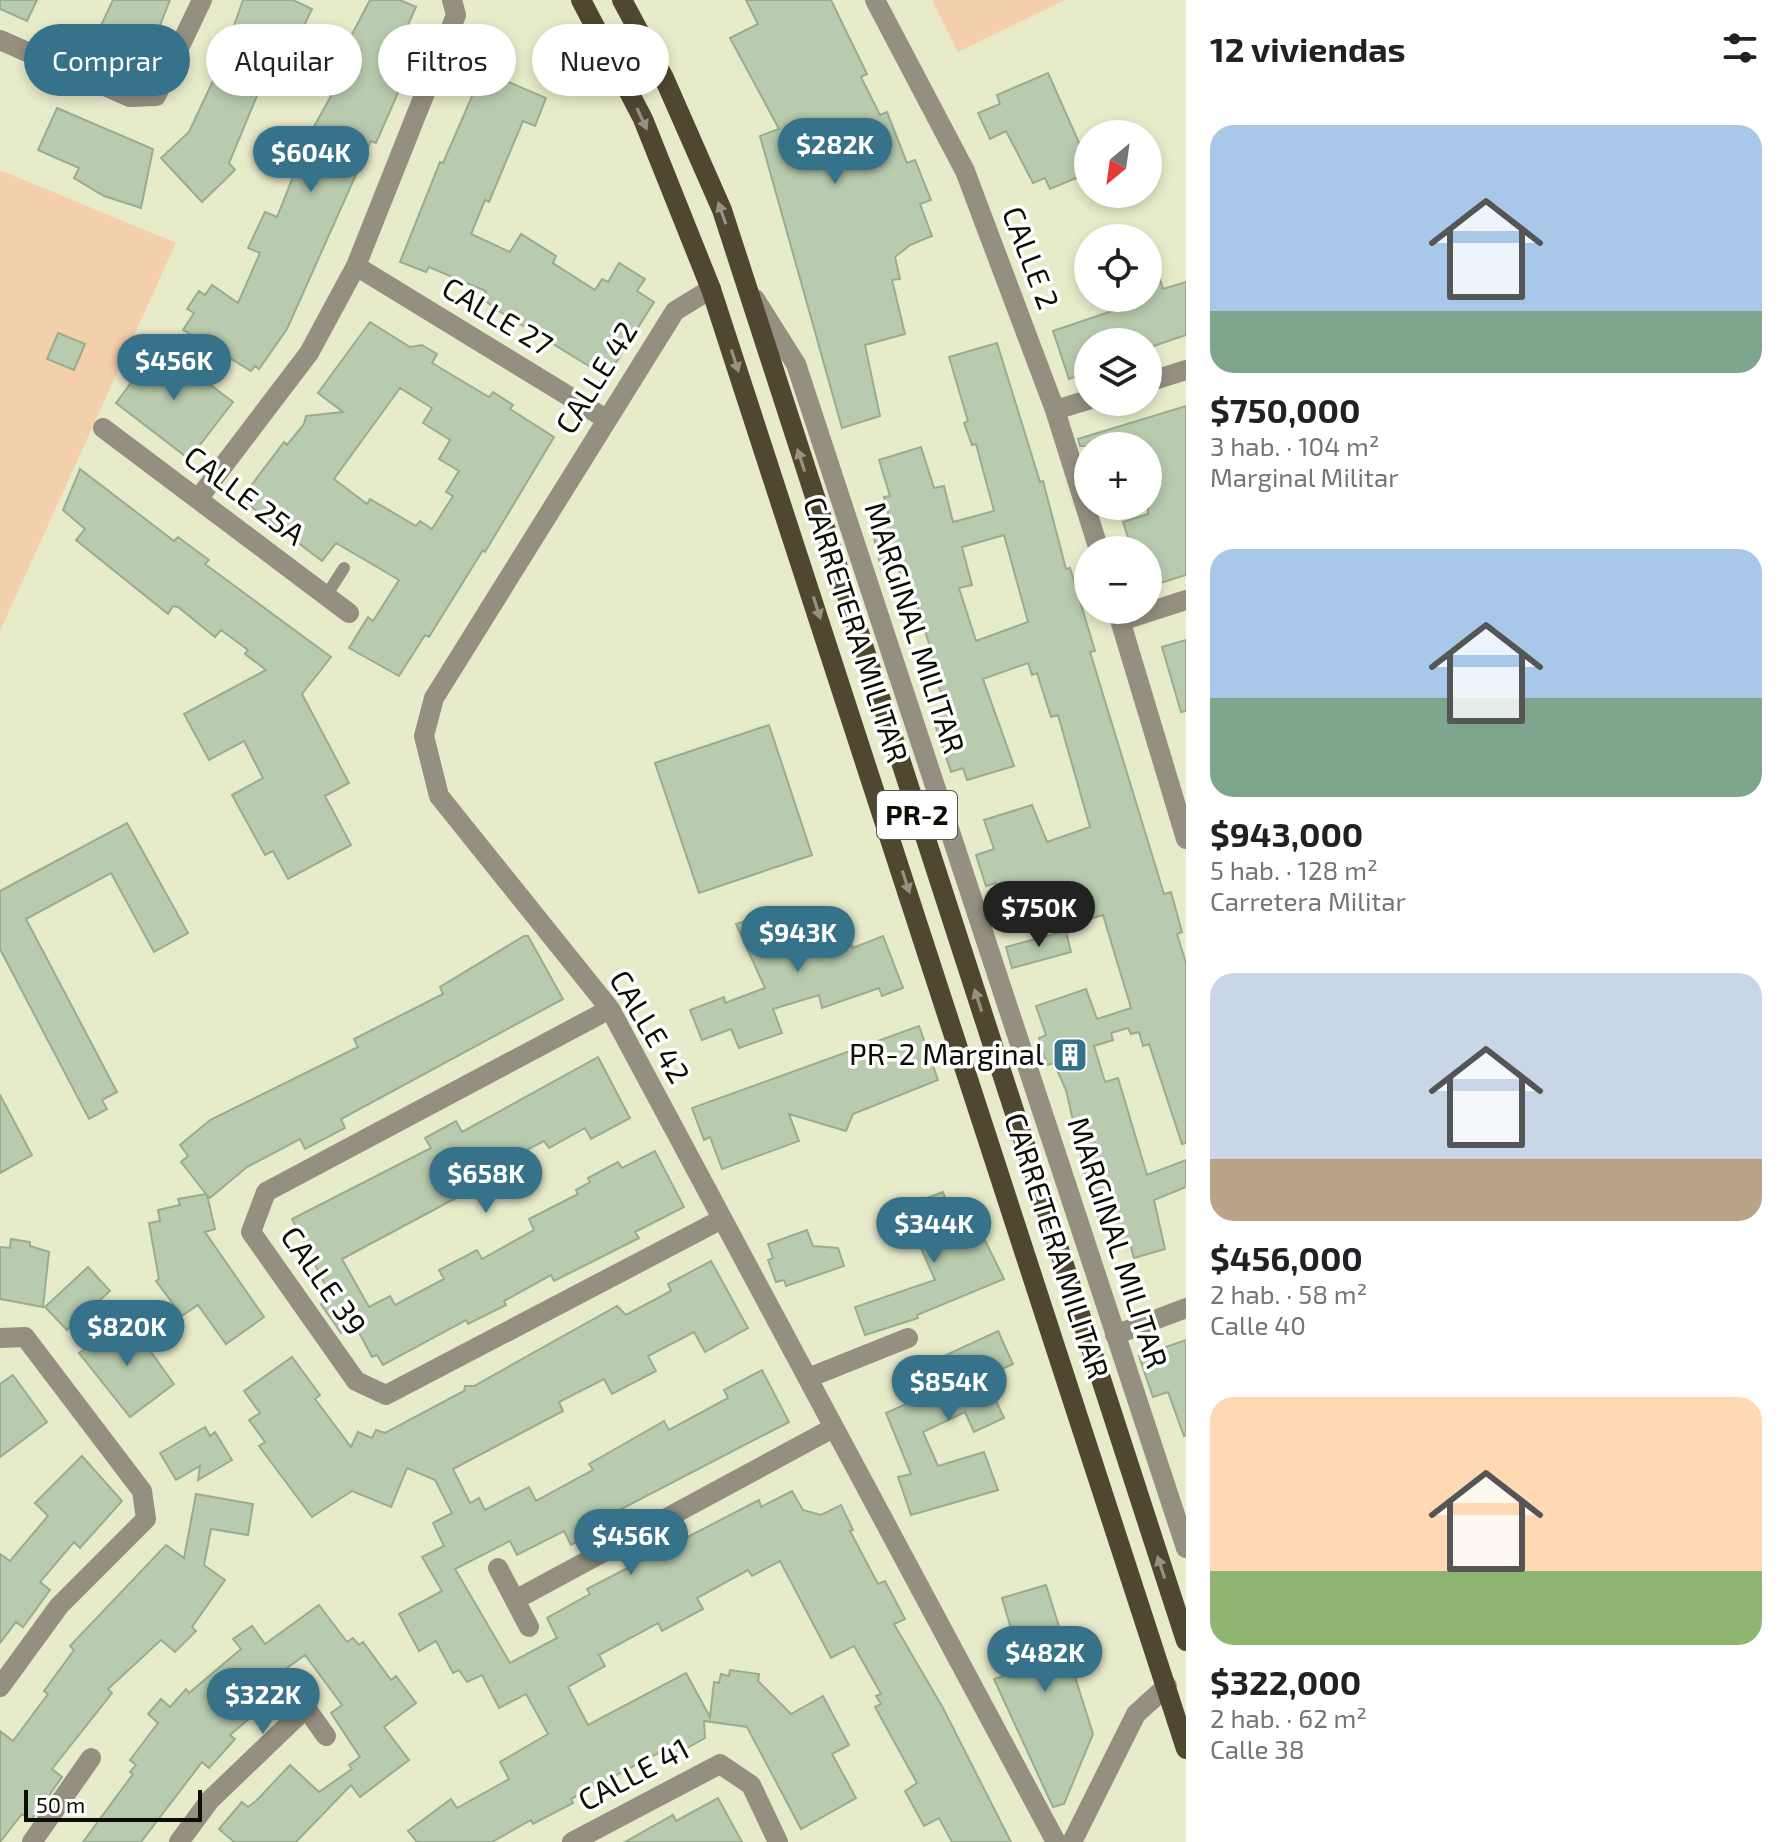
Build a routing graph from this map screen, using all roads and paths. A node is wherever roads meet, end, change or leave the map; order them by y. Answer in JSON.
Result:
{"nodes":[{"id":1,"x":202,"y":0,"type":"edge"},
{"id":2,"x":452,"y":0,"type":"edge"},
{"id":3,"x":581,"y":0,"type":"edge"},
{"id":4,"x":622,"y":0,"type":"edge"},
{"id":5,"x":875,"y":0,"type":"edge"},
{"id":6,"x":0,"y":40,"type":"edge"},
{"id":7,"x":356,"y":266,"type":"junction"},
{"id":8,"x":745,"y":283,"type":"junction"},
{"id":9,"x":711,"y":289,"type":"junction"},
{"id":10,"x":1186,"y":370,"type":"edge"},
{"id":11,"x":1162,"y":378,"type":"edge"},
{"id":12,"x":1074,"y":404,"type":"edge"},
{"id":13,"x":1055,"y":410,"type":"junction"},
{"id":14,"x":606,"y":419,"type":"junction"},
{"id":15,"x":103,"y":428,"type":"dead end"},
{"id":16,"x":198,"y":499,"type":"junction"},
{"id":17,"x":1095,"y":536,"type":"edge"},
{"id":18,"x":344,"y":568,"type":"dead end"},
{"id":19,"x":326,"y":596,"type":"junction"},
{"id":20,"x":1186,"y":600,"type":"edge"},
{"id":21,"x":1162,"y":606,"type":"edge"},
{"id":22,"x":349,"y":613,"type":"dead end"},
{"id":23,"x":1121,"y":624,"type":"edge"},
{"id":24,"x":1185,"y":833,"type":"edge"},
{"id":25,"x":610,"y":1009,"type":"junction"},
{"id":26,"x":722,"y":1219,"type":"junction"},
{"id":27,"x":1186,"y":1308,"type":"edge"},
{"id":28,"x":1115,"y":1335,"type":"junction"},
{"id":29,"x":0,"y":1338,"type":"edge"},
{"id":30,"x":908,"y":1338,"type":"dead end"},
{"id":31,"x":808,"y":1378,"type":"junction"},
{"id":32,"x":833,"y":1428,"type":"junction"},
{"id":33,"x":1186,"y":1548,"type":"edge"},
{"id":34,"x":498,"y":1568,"type":"dead end"},
{"id":35,"x":515,"y":1600,"type":"junction"},
{"id":36,"x":529,"y":1627,"type":"dead end"},
{"id":37,"x":1186,"y":1641,"type":"edge"},
{"id":38,"x":288,"y":1683,"type":"dead end"},
{"id":39,"x":1167,"y":1686,"type":"junction"},
{"id":40,"x":0,"y":1687,"type":"edge"},
{"id":41,"x":306,"y":1708,"type":"junction"},
{"id":42,"x":326,"y":1736,"type":"dead end"},
{"id":43,"x":1186,"y":1749,"type":"edge"},
{"id":44,"x":91,"y":1758,"type":"dead end"},
{"id":45,"x":32,"y":1842,"type":"edge"},
{"id":46,"x":179,"y":1842,"type":"edge"},
{"id":47,"x":572,"y":1842,"type":"edge"},
{"id":48,"x":778,"y":1842,"type":"edge"},
{"id":49,"x":1056,"y":1842,"type":"edge"},
{"id":50,"x":1072,"y":1842,"type":"edge"}],
"edges":[{"from":1,"to":6,"type":"street"},
{"from":2,"to":7,"type":"street"},
{"from":3,"to":9,"type":"main road","name":"CARRETERA MILITAR","number":"PR-2","one_way":true},
{"from":8,"to":4,"type":"main road","name":"CARRETERA MILITAR","number":"PR-2","one_way":true},
{"from":5,"to":13,"type":"street","name":"CALLE 2"},
{"from":7,"to":14,"type":"street","name":"CALLE 27"},
{"from":7,"to":16,"type":"street"},
{"from":8,"to":28,"type":"street","name":"MARGINAL MILITAR"},
{"from":37,"to":8,"type":"main road","name":"CARRETERA MILITAR","number":"PR-2","one_way":true},
{"from":9,"to":14,"type":"street","name":"CALLE 42"},
{"from":9,"to":39,"type":"main road","name":"CARRETERA MILITAR","number":"PR-2","one_way":true},
{"from":10,"to":11,"type":"street"},
{"from":12,"to":13,"type":"street"},
{"from":13,"to":17,"type":"street","name":"CALLE 2"},
{"from":14,"to":25,"type":"street","name":"CALLE 42"},
{"from":15,"to":16,"type":"street","name":"CALLE 25A"},
{"from":16,"to":19,"type":"street","name":"CALLE 25A"},
{"from":18,"to":19,"type":"lane"},
{"from":19,"to":22,"type":"street","name":"CALLE 25A"},
{"from":20,"to":21,"type":"street"},
{"from":23,"to":24,"type":"street"},
{"from":25,"to":26,"type":"street","name":"CALLE 42"},
{"from":25,"to":26,"type":"street","name":"CALLE 39"},
{"from":26,"to":31,"type":"street","name":"CALLE 42"},
{"from":27,"to":28,"type":"street"},
{"from":28,"to":33,"type":"street","name":"MARGINAL MILITAR"},
{"from":29,"to":40,"type":"street"},
{"from":30,"to":31,"type":"street"},
{"from":31,"to":32,"type":"street","name":"CALLE 42"},
{"from":32,"to":35,"type":"street"},
{"from":32,"to":49,"type":"street","name":"CALLE 42"},
{"from":34,"to":35,"type":"street"},
{"from":35,"to":36,"type":"street"},
{"from":38,"to":41,"type":"street"},
{"from":39,"to":43,"type":"main road","name":"CARRETERA MILITAR","number":"PR-2"},
{"from":39,"to":50,"type":"street"},
{"from":41,"to":42,"type":"street"},
{"from":41,"to":46,"type":"street"},
{"from":44,"to":45,"type":"street"},
{"from":47,"to":48,"type":"street","name":"CALLE 41"}]}
